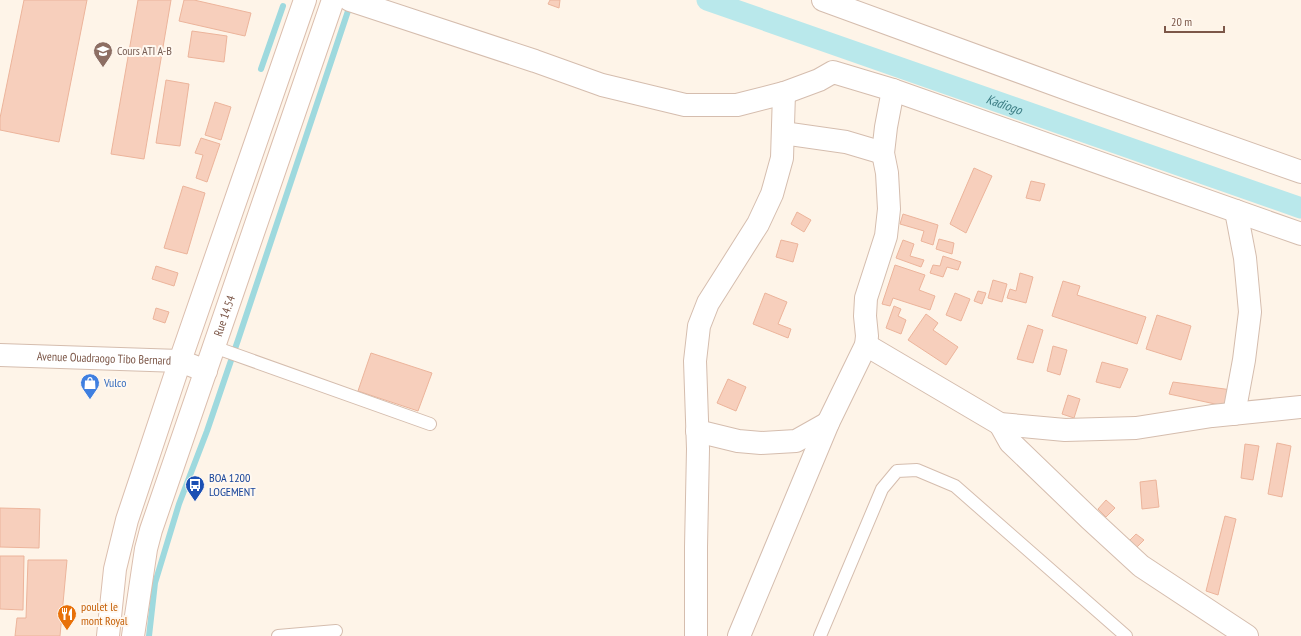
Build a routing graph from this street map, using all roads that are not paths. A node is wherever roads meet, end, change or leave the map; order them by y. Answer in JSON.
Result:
{"nodes":[{"id":1,"x":305,"y":0,"type":"edge"},
{"id":2,"x":333,"y":0,"type":"edge"},
{"id":3,"x":350,"y":0,"type":"edge"},
{"id":4,"x":823,"y":0,"type":"edge"},
{"id":5,"x":893,"y":90,"type":"junction"},
{"id":6,"x":784,"y":93,"type":"junction"},
{"id":7,"x":783,"y":133,"type":"junction"},
{"id":8,"x":883,"y":153,"type":"junction"},
{"id":9,"x":1301,"y":172,"type":"edge"},
{"id":10,"x":1236,"y":211,"type":"junction"},
{"id":11,"x":1301,"y":234,"type":"edge"},
{"id":12,"x":866,"y":345,"type":"junction"},
{"id":13,"x":214,"y":347,"type":"junction"},
{"id":14,"x":0,"y":355,"type":"edge"},
{"id":15,"x":180,"y":361,"type":"junction"},
{"id":16,"x":206,"y":371,"type":"junction"},
{"id":17,"x":1301,"y":408,"type":"edge"},
{"id":18,"x":1234,"y":414,"type":"junction"},
{"id":19,"x":828,"y":422,"type":"junction"},
{"id":20,"x":430,"y":424,"type":"dead end"},
{"id":21,"x":1000,"y":424,"type":"junction"},
{"id":22,"x":697,"y":431,"type":"junction"},
{"id":23,"x":336,"y":631,"type":"dead end"},
{"id":24,"x":108,"y":636,"type":"edge"},
{"id":25,"x":133,"y":636,"type":"edge"},
{"id":26,"x":278,"y":636,"type":"edge"},
{"id":27,"x":696,"y":636,"type":"edge"},
{"id":28,"x":739,"y":636,"type":"edge"},
{"id":29,"x":820,"y":636,"type":"edge"},
{"id":30,"x":1126,"y":636,"type":"edge"},
{"id":31,"x":1247,"y":636,"type":"edge"}],
"edges":[{"from":1,"to":15,"type":"street"},
{"from":2,"to":13,"type":"street","name":"Rue 14.54"},
{"from":3,"to":6,"type":"street"},
{"from":4,"to":9,"type":"street"},
{"from":5,"to":6,"type":"street"},
{"from":5,"to":8,"type":"street"},
{"from":5,"to":10,"type":"street"},
{"from":6,"to":7,"type":"street"},
{"from":7,"to":8,"type":"street"},
{"from":7,"to":22,"type":"street"},
{"from":8,"to":12,"type":"street"},
{"from":10,"to":11,"type":"street"},
{"from":10,"to":18,"type":"street"},
{"from":12,"to":19,"type":"street"},
{"from":12,"to":21,"type":"street"},
{"from":13,"to":16,"type":"street","name":"Rue 14.54"},
{"from":13,"to":20,"type":"lane"},
{"from":14,"to":15,"type":"street","name":"Avenue Ouadraogo Tibo Bernard"},
{"from":15,"to":16,"type":"street","name":"Avenue Ouadraogo Tibo Bernard"},
{"from":15,"to":24,"type":"street"},
{"from":16,"to":25,"type":"street","name":"Rue 14.54"},
{"from":17,"to":18,"type":"street"},
{"from":18,"to":21,"type":"street"},
{"from":19,"to":22,"type":"street"},
{"from":19,"to":28,"type":"street"},
{"from":21,"to":31,"type":"street"},
{"from":22,"to":27,"type":"street"},
{"from":23,"to":26,"type":"lane"},
{"from":29,"to":30,"type":"lane"}]}
